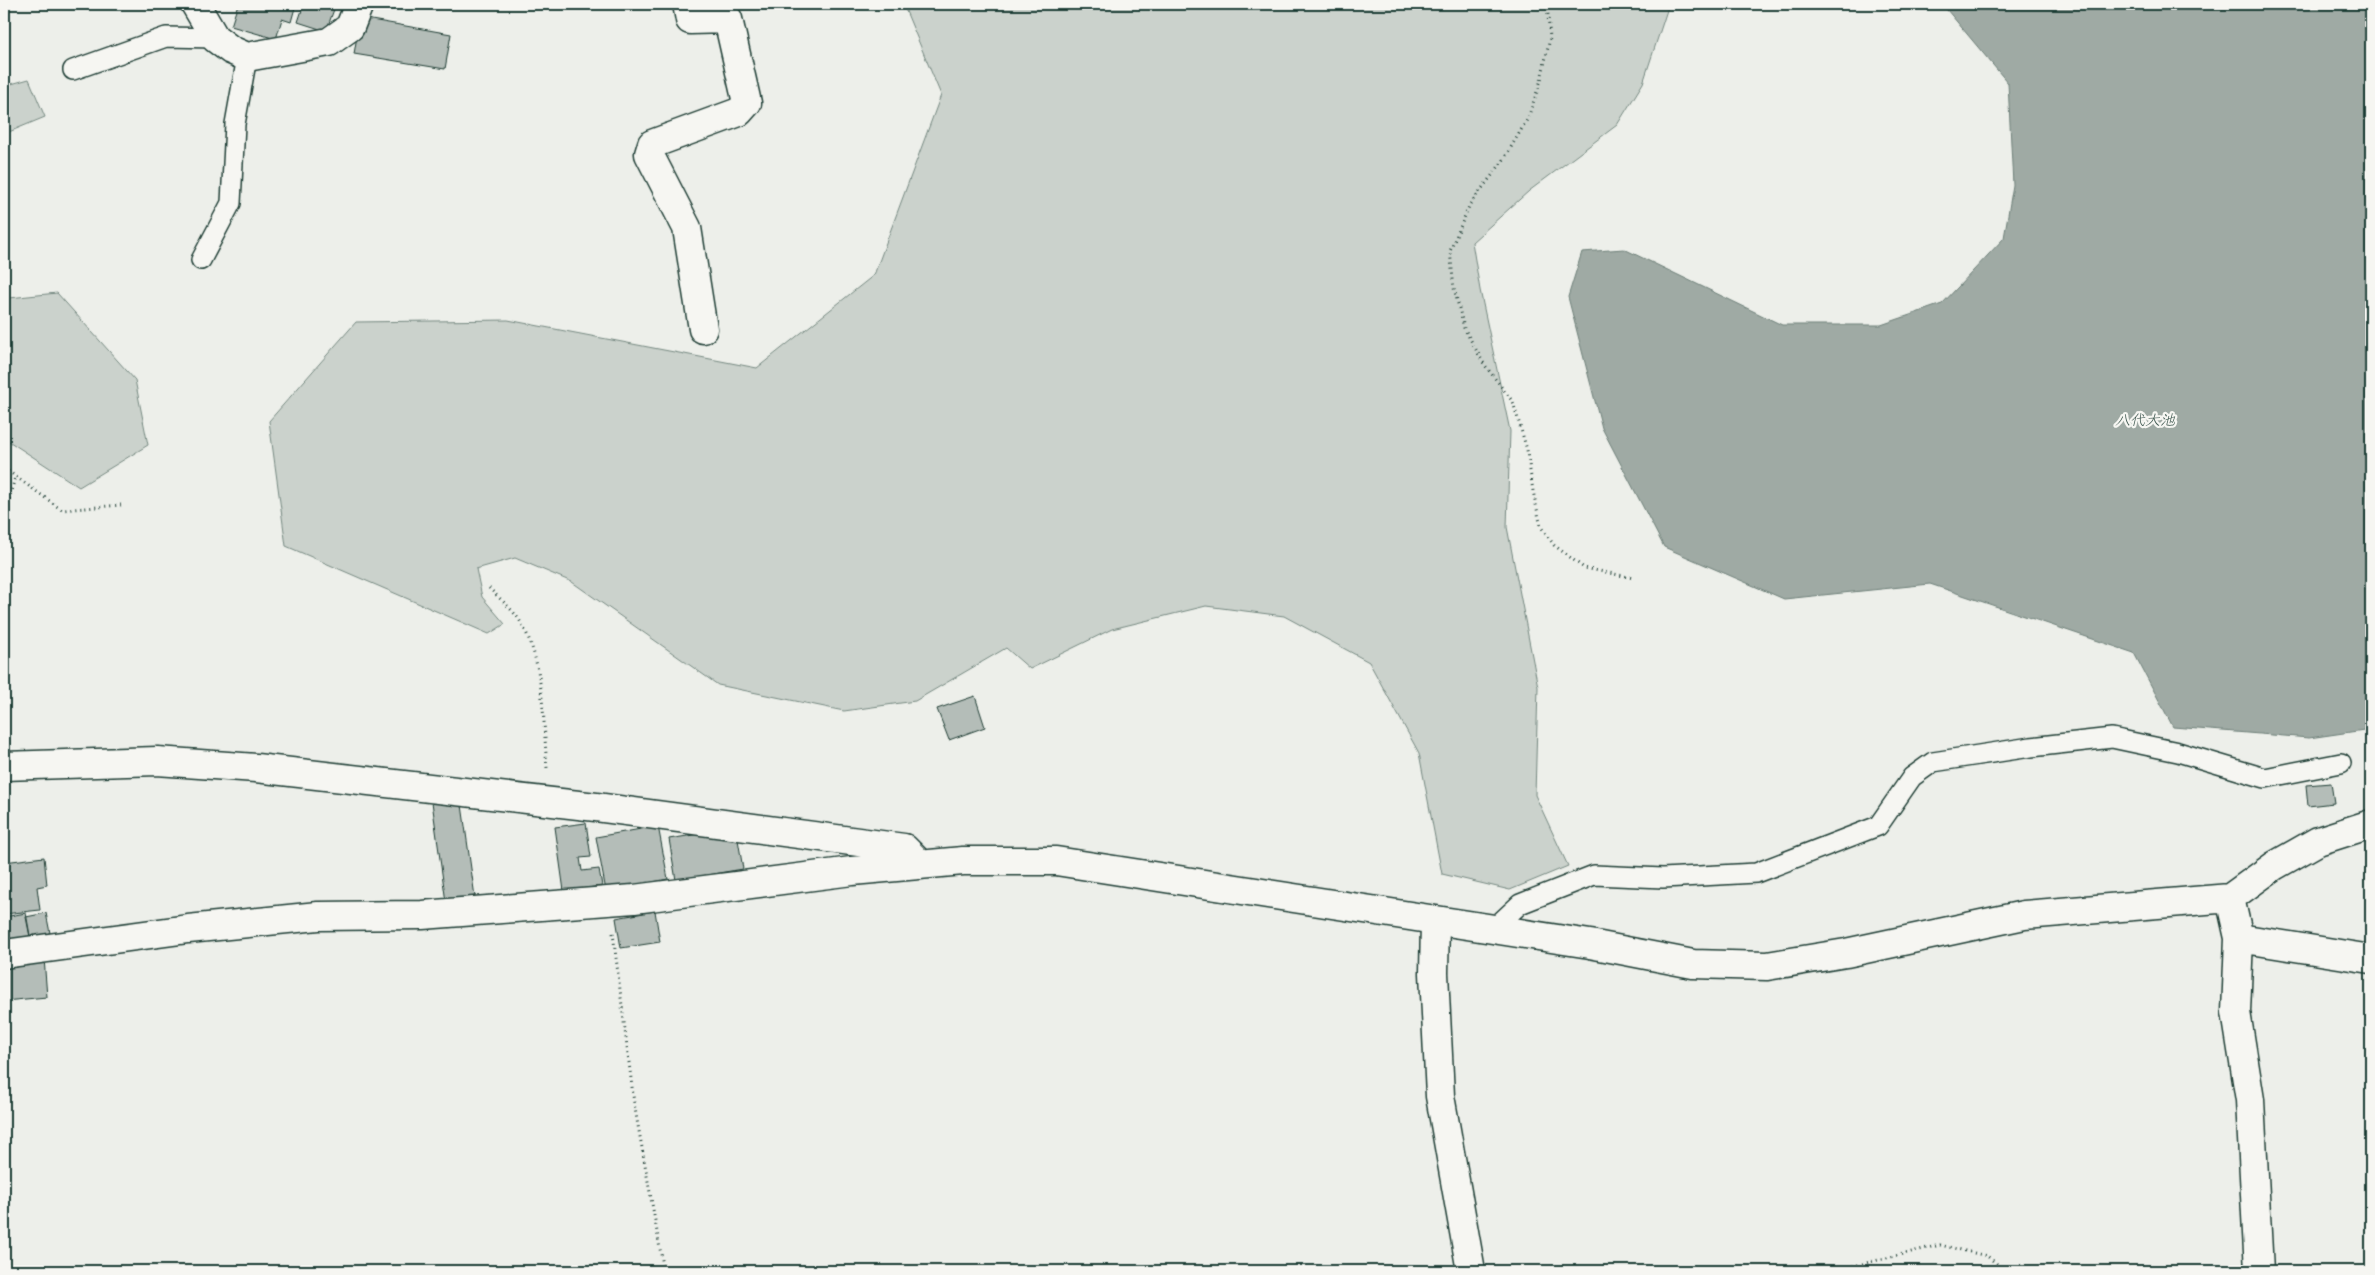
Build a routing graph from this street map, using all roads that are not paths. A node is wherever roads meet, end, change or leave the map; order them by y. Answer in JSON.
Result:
{"nodes":[{"id":1,"x":195,"y":4,"type":"edge"},
{"id":2,"x":359,"y":4,"type":"edge"},
{"id":3,"x":687,"y":4,"type":"edge"},
{"id":4,"x":214,"y":38,"type":"junction"},
{"id":5,"x":247,"y":57,"type":"junction"},
{"id":6,"x":73,"y":70,"type":"dead end"},
{"id":7,"x":202,"y":260,"type":"dead end"},
{"id":8,"x":703,"y":329,"type":"dead end"},
{"id":9,"x":2341,"y":763,"type":"dead end"},
{"id":10,"x":4,"y":766,"type":"edge"},
{"id":11,"x":2371,"y":824,"type":"edge"},
{"id":12,"x":920,"y":865,"type":"junction"},
{"id":13,"x":2230,"y":898,"type":"junction"},
{"id":14,"x":1435,"y":921,"type":"junction"},
{"id":15,"x":1492,"y":930,"type":"junction"},
{"id":16,"x":2239,"y":938,"type":"junction"},
{"id":17,"x":4,"y":954,"type":"edge"},
{"id":18,"x":2371,"y":960,"type":"edge"},
{"id":19,"x":1471,"y":1271,"type":"edge"},
{"id":20,"x":2259,"y":1271,"type":"edge"}],
"edges":[{"from":1,"to":4,"type":"street"},
{"from":2,"to":5,"type":"street"},
{"from":3,"to":8,"type":"street"},
{"from":4,"to":5,"type":"street"},
{"from":4,"to":6,"type":"lane"},
{"from":5,"to":7,"type":"lane"},
{"from":9,"to":15,"type":"lane"},
{"from":10,"to":12,"type":"street"},
{"from":11,"to":13,"type":"street"},
{"from":12,"to":14,"type":"street"},
{"from":12,"to":17,"type":"street"},
{"from":13,"to":15,"type":"street"},
{"from":13,"to":16,"type":"street"},
{"from":14,"to":15,"type":"street"},
{"from":14,"to":19,"type":"street"},
{"from":16,"to":18,"type":"street"},
{"from":16,"to":20,"type":"street"}]}
